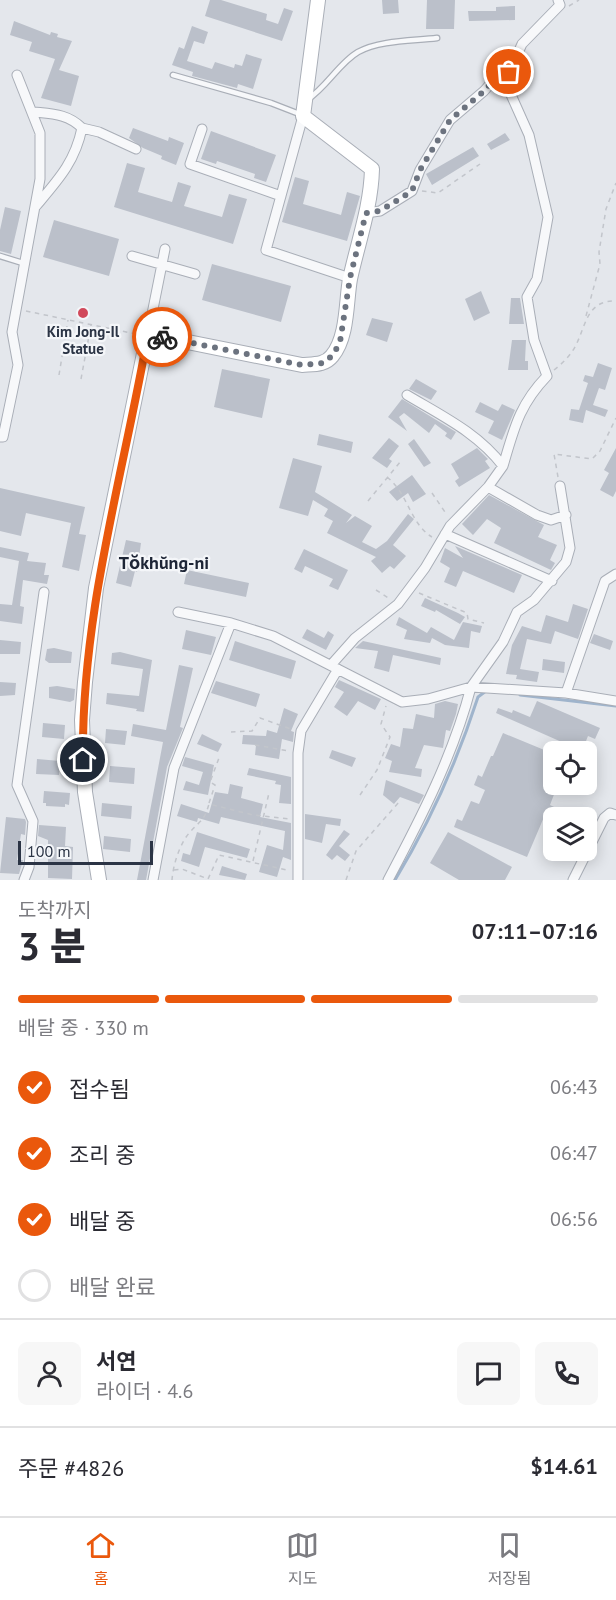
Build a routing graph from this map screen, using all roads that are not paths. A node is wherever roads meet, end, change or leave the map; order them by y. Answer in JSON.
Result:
{"nodes":[{"id":1,"x":318,"y":0,"type":"edge"},
{"id":2,"x":559,"y":3,"type":"edge"},
{"id":3,"x":437,"y":38,"type":"dead end"},
{"id":4,"x":509,"y":72,"type":"junction"},
{"id":5,"x":17,"y":75,"type":"dead end"},
{"id":6,"x":172,"y":75,"type":"dead end"},
{"id":7,"x":304,"y":109,"type":"junction"},
{"id":8,"x":34,"y":112,"type":"junction"},
{"id":9,"x":82,"y":128,"type":"junction"},
{"id":10,"x":202,"y":129,"type":"dead end"},
{"id":11,"x":136,"y":149,"type":"dead end"},
{"id":12,"x":281,"y":196,"type":"junction"},
{"id":13,"x":36,"y":206,"type":"junction"},
{"id":14,"x":366,"y":213,"type":"junction"},
{"id":15,"x":165,"y":249,"type":"dead end"},
{"id":16,"x":0,"y":256,"type":"edge"},
{"id":17,"x":132,"y":256,"type":"dead end"},
{"id":18,"x":26,"y":264,"type":"junction"},
{"id":19,"x":162,"y":264,"type":"junction"},
{"id":20,"x":195,"y":274,"type":"dead end"},
{"id":21,"x":350,"y":278,"type":"junction"},
{"id":22,"x":148,"y":335,"type":"junction"},
{"id":23,"x":407,"y":395,"type":"dead end"},
{"id":24,"x":0,"y":437,"type":"edge"},
{"id":25,"x":503,"y":466,"type":"junction"},
{"id":26,"x":560,"y":486,"type":"road end"},
{"id":27,"x":488,"y":487,"type":"junction"},
{"id":28,"x":566,"y":515,"type":"junction"},
{"id":29,"x":443,"y":537,"type":"junction"},
{"id":30,"x":616,"y":574,"type":"edge"},
{"id":31,"x":552,"y":581,"type":"junction"},
{"id":32,"x":44,"y":592,"type":"dead end"},
{"id":33,"x":178,"y":612,"type":"dead end"},
{"id":34,"x":231,"y":623,"type":"junction"},
{"id":35,"x":335,"y":667,"type":"junction"},
{"id":36,"x":471,"y":687,"type":"junction"},
{"id":37,"x":566,"y":693,"type":"junction"},
{"id":38,"x":616,"y":701,"type":"edge"},
{"id":39,"x":616,"y":815,"type":"edge"},
{"id":40,"x":298,"y":876,"type":"edge"},
{"id":41,"x":24,"y":880,"type":"edge"},
{"id":42,"x":99,"y":880,"type":"edge"},
{"id":43,"x":153,"y":880,"type":"edge"},
{"id":44,"x":388,"y":880,"type":"edge"},
{"id":45,"x":573,"y":880,"type":"edge"}],
"edges":[{"from":1,"to":7,"type":"street"},
{"from":2,"to":4,"type":"street"},
{"from":3,"to":7,"type":"lane"},
{"from":4,"to":14,"type":"street"},
{"from":4,"to":25,"type":"street"},
{"from":5,"to":8,"type":"street"},
{"from":6,"to":7,"type":"lane"},
{"from":7,"to":12,"type":"street"},
{"from":7,"to":14,"type":"street"},
{"from":8,"to":9,"type":"street"},
{"from":8,"to":13,"type":"street"},
{"from":9,"to":11,"type":"street"},
{"from":9,"to":13,"type":"street"},
{"from":10,"to":12,"type":"street"},
{"from":12,"to":21,"type":"street"},
{"from":13,"to":18,"type":"street"},
{"from":14,"to":21,"type":"street"},
{"from":15,"to":19,"type":"street"},
{"from":16,"to":18,"type":"lane"},
{"from":17,"to":19,"type":"street"},
{"from":18,"to":24,"type":"street"},
{"from":19,"to":20,"type":"street"},
{"from":19,"to":22,"type":"street"},
{"from":21,"to":22,"type":"street"},
{"from":22,"to":42,"type":"street"},
{"from":23,"to":25,"type":"street"},
{"from":25,"to":27,"type":"street"},
{"from":26,"to":28,"type":"street"},
{"from":27,"to":28,"type":"street"},
{"from":27,"to":29,"type":"street"},
{"from":28,"to":31,"type":"street"},
{"from":29,"to":31,"type":"street"},
{"from":29,"to":35,"type":"street"},
{"from":30,"to":37,"type":"street"},
{"from":31,"to":36,"type":"street"},
{"from":32,"to":41,"type":"street"},
{"from":33,"to":34,"type":"street"},
{"from":34,"to":35,"type":"street"},
{"from":34,"to":43,"type":"street"},
{"from":35,"to":36,"type":"street"},
{"from":35,"to":40,"type":"street"},
{"from":36,"to":37,"type":"street"},
{"from":36,"to":44,"type":"street"},
{"from":37,"to":38,"type":"street"},
{"from":39,"to":45,"type":"street"}]}
